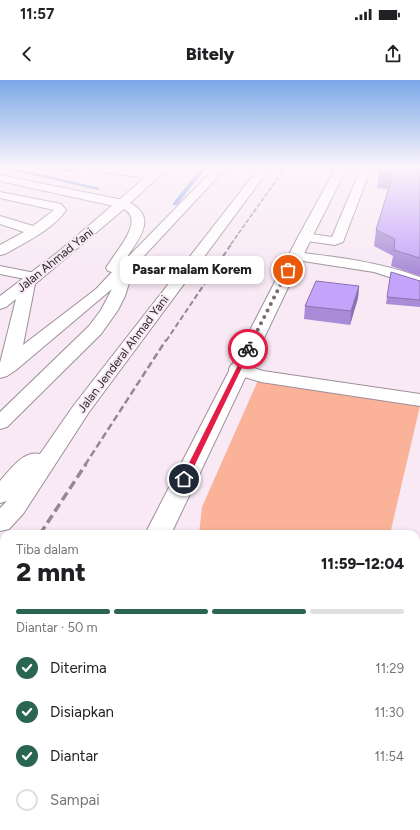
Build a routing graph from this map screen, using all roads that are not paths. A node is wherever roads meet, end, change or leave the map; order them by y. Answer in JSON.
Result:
{"nodes":[{"id":1,"x":36,"y":203,"type":"edge"},
{"id":2,"x":118,"y":203,"type":"edge"},
{"id":3,"x":187,"y":203,"type":"edge"},
{"id":4,"x":238,"y":203,"type":"edge"},
{"id":5,"x":335,"y":203,"type":"edge"},
{"id":6,"x":339,"y":203,"type":"edge"},
{"id":7,"x":40,"y":204,"type":"joint"},
{"id":8,"x":123,"y":204,"type":"junction"},
{"id":9,"x":0,"y":220,"type":"edge"},
{"id":10,"x":35,"y":231,"type":"junction"},
{"id":11,"x":304,"y":237,"type":"junction"},
{"id":12,"x":0,"y":251,"type":"edge"},
{"id":13,"x":295,"y":256,"type":"junction"},
{"id":14,"x":125,"y":268,"type":"junction"},
{"id":15,"x":0,"y":270,"type":"edge"},
{"id":16,"x":402,"y":274,"type":"junction"},
{"id":17,"x":420,"y":276,"type":"edge"},
{"id":18,"x":32,"y":280,"type":"junction"},
{"id":19,"x":420,"y":282,"type":"edge"},
{"id":20,"x":101,"y":292,"type":"junction"},
{"id":21,"x":0,"y":304,"type":"edge"},
{"id":22,"x":5,"y":369,"type":"edge"},
{"id":23,"x":238,"y":369,"type":"junction"},
{"id":24,"x":420,"y":400,"type":"edge"},
{"id":25,"x":81,"y":409,"type":"junction"},
{"id":26,"x":0,"y":423,"type":"edge"},
{"id":27,"x":0,"y":495,"type":"edge"},
{"id":28,"x":0,"y":523,"type":"edge"},
{"id":29,"x":160,"y":530,"type":"edge"}],
"edges":[{"from":1,"to":7,"type":"main road"},
{"from":2,"to":8,"type":"main road"},
{"from":3,"to":14,"type":"main road"},
{"from":4,"to":25,"type":"main road","name":"Jalan Jenderal Ahmad Yani"},
{"from":5,"to":11,"type":"main road"},
{"from":6,"to":11,"type":"main road"},
{"from":7,"to":10,"type":"main road"},
{"from":8,"to":18,"type":"main road","name":"Jalan Ahmad Yani"},
{"from":8,"to":20,"type":"main road"},
{"from":9,"to":10,"type":"main road"},
{"from":10,"to":12,"type":"main road"},
{"from":11,"to":13,"type":"main road"},
{"from":13,"to":16,"type":"main road"},
{"from":13,"to":23,"type":"main road"},
{"from":14,"to":20,"type":"main road"},
{"from":14,"to":26,"type":"main road"},
{"from":15,"to":18,"type":"main road"},
{"from":16,"to":17,"type":"main road"},
{"from":16,"to":19,"type":"main road"},
{"from":18,"to":21,"type":"main road","name":"Jalan Ahmad Yani"},
{"from":18,"to":22,"type":"main road"},
{"from":20,"to":22,"type":"main road"},
{"from":23,"to":24,"type":"main road"},
{"from":23,"to":29,"type":"main road"},
{"from":25,"to":27,"type":"main road"},
{"from":25,"to":28,"type":"main road","name":"Jalan Jenderal Ahmad Yani"}]}
